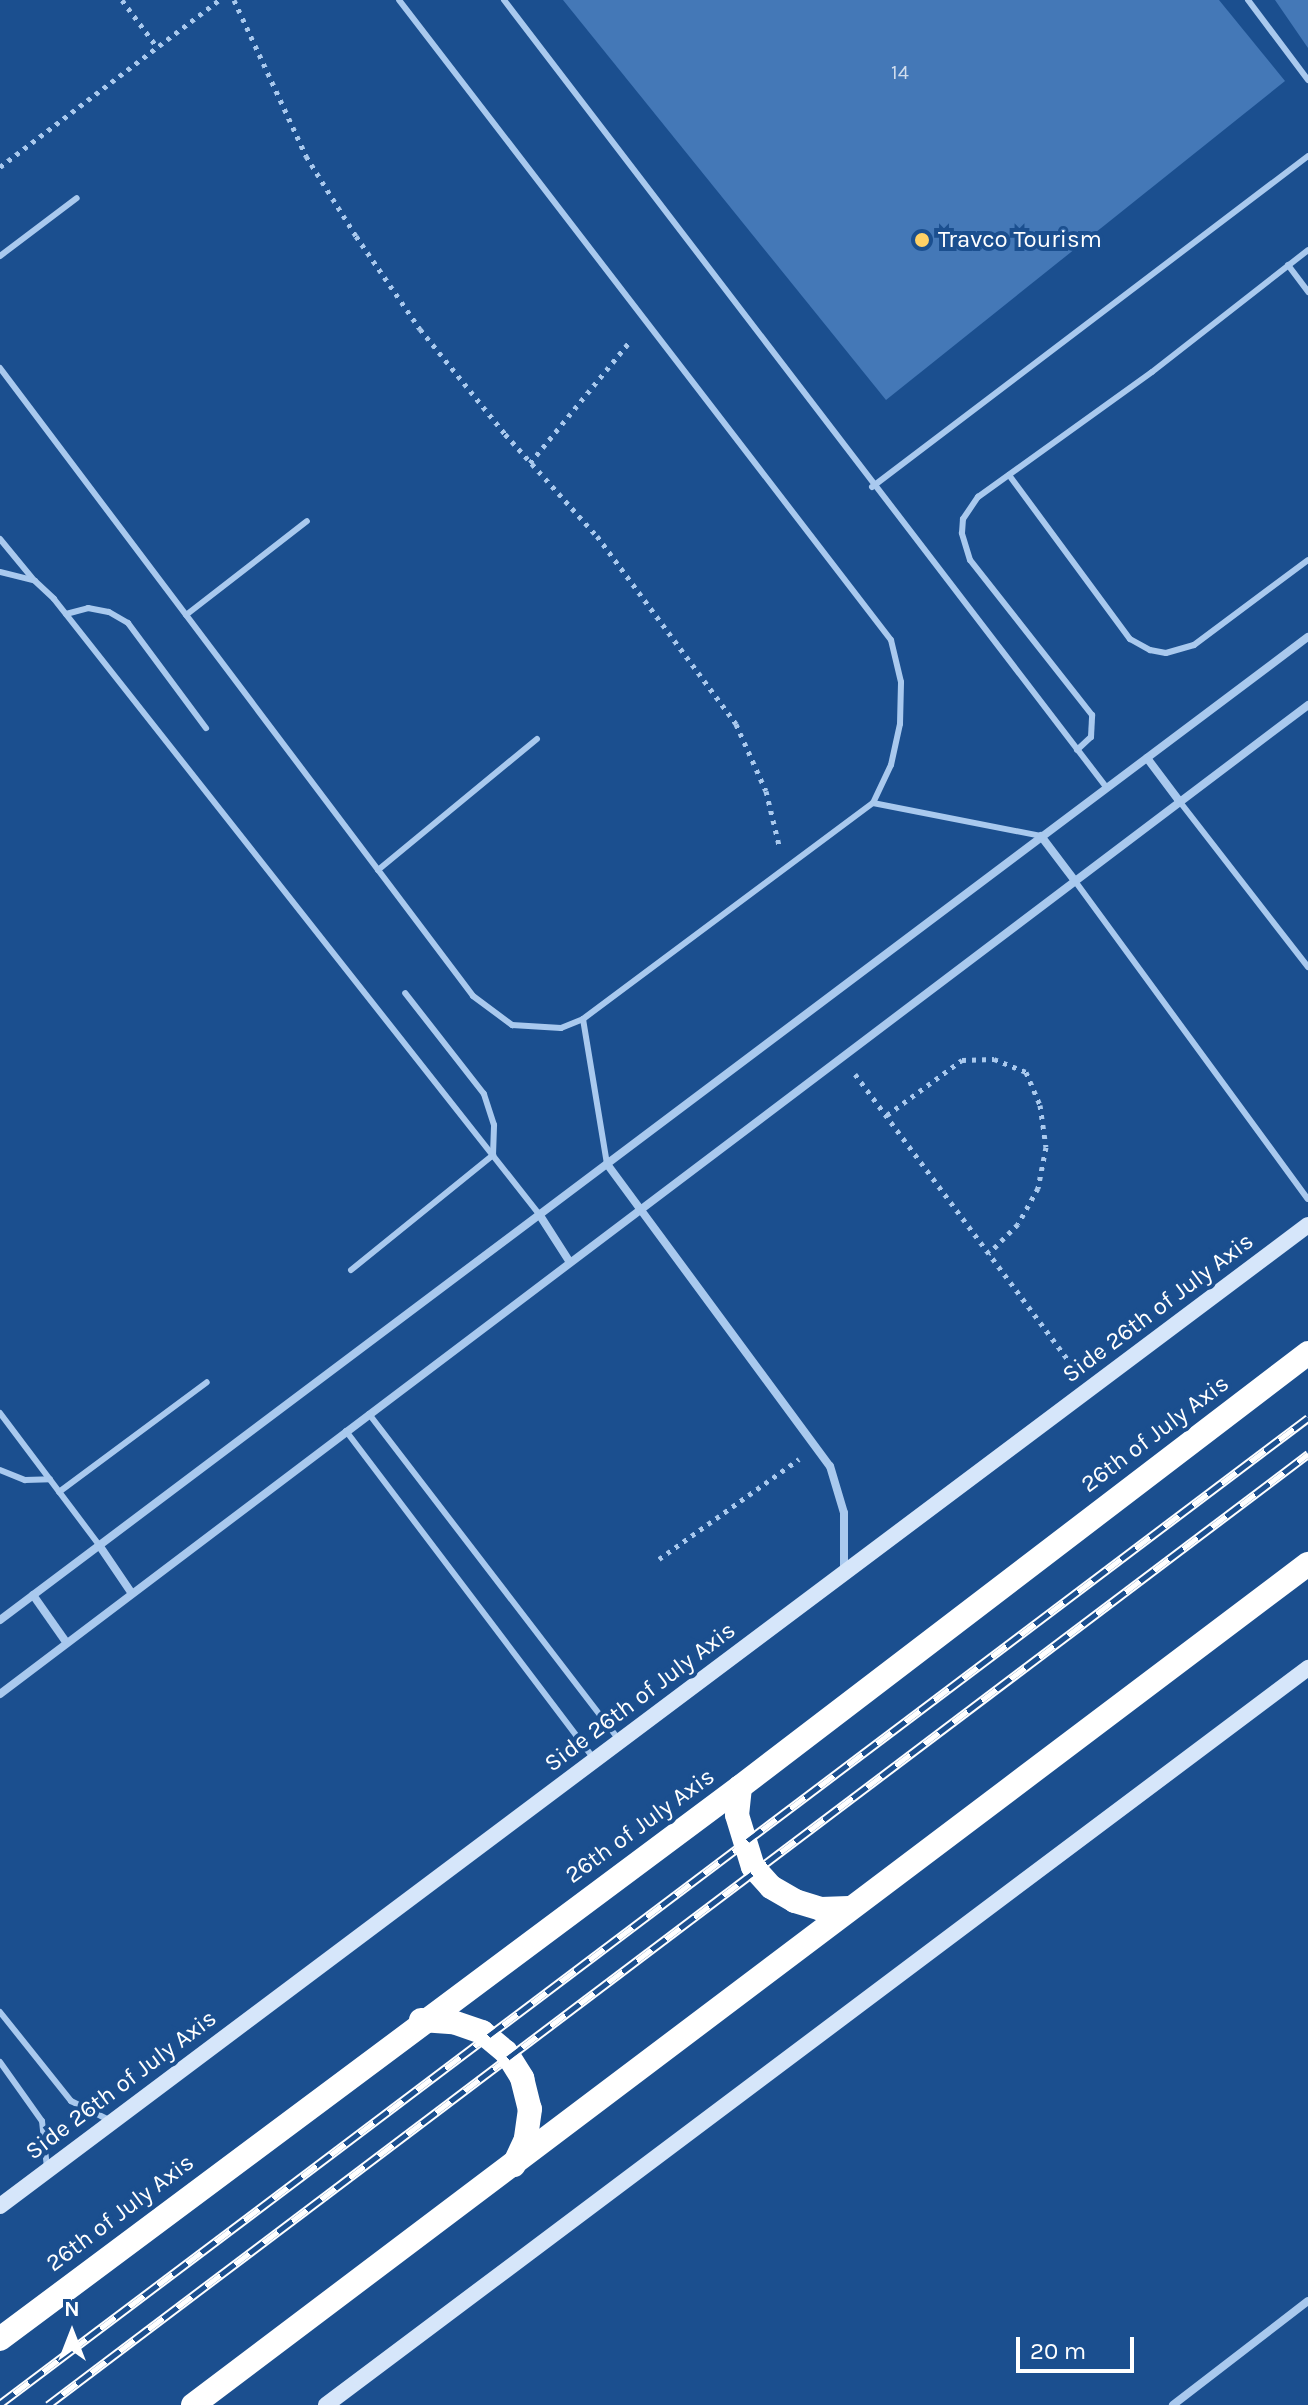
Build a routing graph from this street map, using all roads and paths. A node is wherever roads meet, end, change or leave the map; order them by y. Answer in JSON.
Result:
{"nodes":[{"id":1,"x":122,"y":0,"type":"edge"},
{"id":2,"x":219,"y":0,"type":"edge"},
{"id":3,"x":234,"y":0,"type":"edge"},
{"id":4,"x":399,"y":0,"type":"edge"},
{"id":5,"x":504,"y":0,"type":"edge"},
{"id":6,"x":1248,"y":0,"type":"edge"},
{"id":7,"x":157,"y":47,"type":"junction"},
{"id":8,"x":1308,"y":80,"type":"edge"},
{"id":9,"x":1308,"y":156,"type":"edge"},
{"id":10,"x":0,"y":167,"type":"edge"},
{"id":11,"x":77,"y":198,"type":"dead end"},
{"id":12,"x":1308,"y":250,"type":"edge"},
{"id":13,"x":0,"y":256,"type":"edge"},
{"id":14,"x":1288,"y":265,"type":"junction"},
{"id":15,"x":1308,"y":292,"type":"edge"},
{"id":16,"x":648,"y":319,"type":"junction"},
{"id":17,"x":0,"y":368,"type":"edge"},
{"id":18,"x":530,"y":463,"type":"junction"},
{"id":19,"x":1009,"y":475,"type":"junction"},
{"id":20,"x":872,"y":487,"type":"junction"},
{"id":21,"x":307,"y":521,"type":"dead end"},
{"id":22,"x":0,"y":539,"type":"edge"},
{"id":23,"x":1308,"y":560,"type":"edge"},
{"id":24,"x":0,"y":572,"type":"edge"},
{"id":25,"x":35,"y":581,"type":"junction"},
{"id":26,"x":66,"y":614,"type":"junction"},
{"id":27,"x":186,"y":615,"type":"junction"},
{"id":28,"x":1308,"y":637,"type":"edge"},
{"id":29,"x":1308,"y":705,"type":"edge"},
{"id":30,"x":206,"y":728,"type":"dead end"},
{"id":31,"x":537,"y":739,"type":"dead end"},
{"id":32,"x":1077,"y":750,"type":"junction"},
{"id":33,"x":1147,"y":758,"type":"junction"},
{"id":34,"x":1107,"y":788,"type":"junction"},
{"id":35,"x":1180,"y":802,"type":"junction"},
{"id":36,"x":873,"y":803,"type":"junction"},
{"id":37,"x":1041,"y":836,"type":"junction"},
{"id":38,"x":784,"y":869,"type":"junction"},
{"id":39,"x":378,"y":870,"type":"junction"},
{"id":40,"x":1075,"y":881,"type":"junction"},
{"id":41,"x":1308,"y":967,"type":"edge"},
{"id":42,"x":405,"y":993,"type":"dead end"},
{"id":43,"x":583,"y":1019,"type":"junction"},
{"id":44,"x":842,"y":1057,"type":"junction"},
{"id":45,"x":886,"y":1116,"type":"junction"},
{"id":46,"x":493,"y":1155,"type":"junction"},
{"id":47,"x":607,"y":1164,"type":"junction"},
{"id":48,"x":1308,"y":1199,"type":"edge"},
{"id":49,"x":641,"y":1209,"type":"junction"},
{"id":50,"x":539,"y":1214,"type":"junction"},
{"id":51,"x":1308,"y":1225,"type":"edge"},
{"id":52,"x":988,"y":1254,"type":"junction"},
{"id":53,"x":569,"y":1261,"type":"junction"},
{"id":54,"x":351,"y":1270,"type":"dead end"},
{"id":55,"x":1308,"y":1353,"type":"edge"},
{"id":56,"x":207,"y":1382,"type":"dead end"},
{"id":57,"x":1090,"y":1390,"type":"junction"},
{"id":58,"x":0,"y":1413,"type":"edge"},
{"id":59,"x":369,"y":1414,"type":"junction"},
{"id":60,"x":346,"y":1431,"type":"junction"},
{"id":61,"x":816,"y":1447,"type":"junction"},
{"id":62,"x":0,"y":1470,"type":"edge"},
{"id":63,"x":50,"y":1479,"type":"junction"},
{"id":64,"x":59,"y":1492,"type":"junction"},
{"id":65,"x":99,"y":1545,"type":"junction"},
{"id":66,"x":659,"y":1559,"type":"dead end"},
{"id":67,"x":1308,"y":1564,"type":"edge"},
{"id":68,"x":844,"y":1574,"type":"junction"},
{"id":69,"x":131,"y":1592,"type":"junction"},
{"id":70,"x":33,"y":1595,"type":"junction"},
{"id":71,"x":0,"y":1620,"type":"edge"},
{"id":72,"x":66,"y":1642,"type":"junction"},
{"id":73,"x":1308,"y":1668,"type":"edge"},
{"id":74,"x":0,"y":1694,"type":"edge"},
{"id":75,"x":620,"y":1742,"type":"junction"},
{"id":76,"x":595,"y":1761,"type":"junction"},
{"id":77,"x":740,"y":1787,"type":"junction"},
{"id":78,"x":849,"y":1908,"type":"junction"},
{"id":79,"x":0,"y":2012,"type":"edge"},
{"id":80,"x":421,"y":2020,"type":"junction"},
{"id":81,"x":0,"y":2062,"type":"edge"},
{"id":82,"x":113,"y":2121,"type":"junction"},
{"id":83,"x":513,"y":2167,"type":"junction"},
{"id":84,"x":47,"y":2171,"type":"junction"},
{"id":85,"x":0,"y":2206,"type":"edge"},
{"id":86,"x":1308,"y":2301,"type":"edge"},
{"id":87,"x":0,"y":2339,"type":"edge"},
{"id":88,"x":193,"y":2405,"type":"edge"},
{"id":89,"x":326,"y":2405,"type":"edge"},
{"id":90,"x":1173,"y":2405,"type":"edge"}],
"edges":[{"from":1,"to":7,"type":"path"},
{"from":2,"to":7,"type":"path"},
{"from":3,"to":18,"type":"path"},
{"from":4,"to":16,"type":"lane"},
{"from":5,"to":20,"type":"lane"},
{"from":6,"to":8,"type":"lane"},
{"from":7,"to":10,"type":"path"},
{"from":9,"to":20,"type":"lane"},
{"from":11,"to":13,"type":"lane"},
{"from":12,"to":14,"type":"lane"},
{"from":14,"to":15,"type":"lane"},
{"from":14,"to":19,"type":"lane"},
{"from":16,"to":18,"type":"path"},
{"from":16,"to":36,"type":"lane"},
{"from":17,"to":27,"type":"lane"},
{"from":18,"to":38,"type":"path"},
{"from":19,"to":23,"type":"lane"},
{"from":19,"to":32,"type":"lane"},
{"from":20,"to":32,"type":"lane"},
{"from":21,"to":27,"type":"lane"},
{"from":22,"to":25,"type":"lane"},
{"from":24,"to":25,"type":"lane"},
{"from":25,"to":26,"type":"lane"},
{"from":26,"to":30,"type":"lane"},
{"from":26,"to":46,"type":"lane"},
{"from":27,"to":39,"type":"lane"},
{"from":28,"to":33,"type":"street"},
{"from":29,"to":35,"type":"street"},
{"from":31,"to":39,"type":"lane"},
{"from":32,"to":34,"type":"lane"},
{"from":33,"to":34,"type":"street"},
{"from":33,"to":35,"type":"street"},
{"from":34,"to":37,"type":"street"},
{"from":35,"to":40,"type":"street"},
{"from":35,"to":41,"type":"lane"},
{"from":36,"to":37,"type":"lane"},
{"from":36,"to":38,"type":"lane"},
{"from":37,"to":40,"type":"street"},
{"from":37,"to":47,"type":"street"},
{"from":38,"to":43,"type":"lane"},
{"from":39,"to":43,"type":"lane"},
{"from":40,"to":44,"type":"street"},
{"from":40,"to":48,"type":"lane"},
{"from":42,"to":46,"type":"lane"},
{"from":43,"to":47,"type":"lane"},
{"from":44,"to":45,"type":"path"},
{"from":44,"to":49,"type":"street"},
{"from":45,"to":52,"type":"path"},
{"from":45,"to":52,"type":"path"},
{"from":46,"to":50,"type":"lane"},
{"from":46,"to":54,"type":"lane"},
{"from":47,"to":49,"type":"street"},
{"from":47,"to":50,"type":"street"},
{"from":49,"to":53,"type":"street"},
{"from":49,"to":61,"type":"street"},
{"from":50,"to":53,"type":"street"},
{"from":50,"to":65,"type":"street"},
{"from":51,"to":57,"type":"main road","name":"Side 26th of July Axis"},
{"from":52,"to":57,"type":"path"},
{"from":53,"to":59,"type":"street"},
{"from":55,"to":77,"type":"highway","name":"26th of July Axis"},
{"from":56,"to":64,"type":"lane"},
{"from":57,"to":68,"type":"main road","name":"Side 26th of July Axis"},
{"from":58,"to":63,"type":"lane"},
{"from":59,"to":60,"type":"street"},
{"from":59,"to":75,"type":"lane"},
{"from":60,"to":69,"type":"street"},
{"from":60,"to":76,"type":"lane"},
{"from":61,"to":66,"type":"path"},
{"from":61,"to":68,"type":"street"},
{"from":62,"to":63,"type":"lane"},
{"from":63,"to":64,"type":"lane"},
{"from":64,"to":65,"type":"lane"},
{"from":65,"to":69,"type":"street"},
{"from":65,"to":70,"type":"street"},
{"from":67,"to":78,"type":"highway"},
{"from":68,"to":75,"type":"main road","name":"Side 26th of July Axis"},
{"from":69,"to":72,"type":"street"},
{"from":70,"to":71,"type":"street"},
{"from":70,"to":72,"type":"street"},
{"from":72,"to":74,"type":"street"},
{"from":73,"to":89,"type":"main road"},
{"from":75,"to":76,"type":"main road","name":"Side 26th of July Axis"},
{"from":76,"to":82,"type":"main road","name":"Side 26th of July Axis"},
{"from":77,"to":78,"type":"highway"},
{"from":77,"to":80,"type":"highway","name":"26th of July Axis"},
{"from":78,"to":83,"type":"highway"},
{"from":79,"to":82,"type":"lane"},
{"from":80,"to":83,"type":"highway"},
{"from":80,"to":87,"type":"highway","name":"26th of July Axis"},
{"from":81,"to":84,"type":"lane"},
{"from":82,"to":84,"type":"main road","name":"Side 26th of July Axis"},
{"from":83,"to":88,"type":"highway"},
{"from":84,"to":85,"type":"main road","name":"Side 26th of July Axis"},
{"from":86,"to":90,"type":"street"}]}
